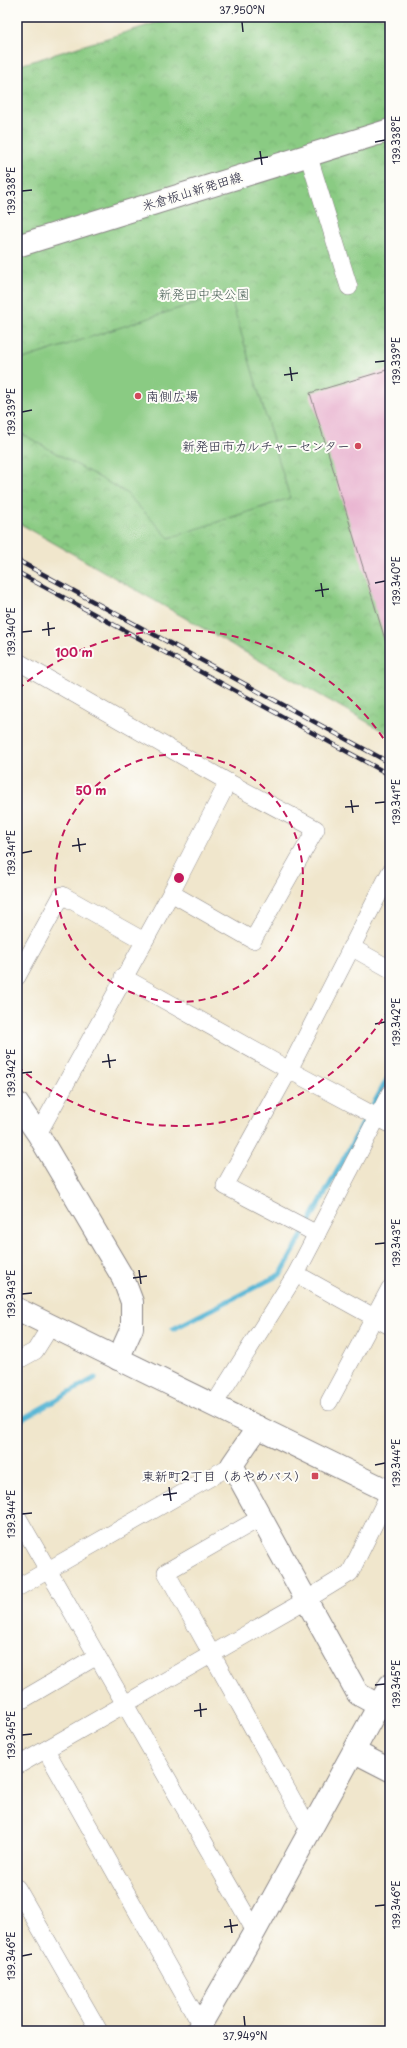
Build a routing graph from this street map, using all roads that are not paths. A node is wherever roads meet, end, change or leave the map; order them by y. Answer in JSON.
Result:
{"nodes":[{"id":1,"x":390,"y":130,"type":"edge"},
{"id":2,"x":308,"y":154,"type":"junction"},
{"id":3,"x":17,"y":246,"type":"edge"},
{"id":4,"x":350,"y":287,"type":"dead end"},
{"id":5,"x":17,"y":660,"type":"edge"},
{"id":6,"x":228,"y":782,"type":"junction"},
{"id":7,"x":390,"y":872,"type":"edge"},
{"id":8,"x":171,"y":893,"type":"junction"},
{"id":9,"x":144,"y":941,"type":"junction"},
{"id":10,"x":351,"y":947,"type":"junction"},
{"id":11,"x":390,"y":969,"type":"edge"},
{"id":12,"x":17,"y":977,"type":"edge"},
{"id":13,"x":123,"y":977,"type":"junction"},
{"id":14,"x":289,"y":1070,"type":"junction"},
{"id":15,"x":390,"y":1093,"type":"edge"},
{"id":16,"x":17,"y":1103,"type":"edge"},
{"id":17,"x":384,"y":1121,"type":"edge"},
{"id":18,"x":38,"y":1134,"type":"junction"},
{"id":19,"x":317,"y":1234,"type":"junction"},
{"id":20,"x":296,"y":1274,"type":"junction"},
{"id":21,"x":390,"y":1288,"type":"edge"},
{"id":22,"x":17,"y":1309,"type":"edge"},
{"id":23,"x":374,"y":1317,"type":"junction"},
{"id":24,"x":390,"y":1326,"type":"edge"},
{"id":25,"x":50,"y":1327,"type":"junction"},
{"id":26,"x":118,"y":1359,"type":"junction"},
{"id":27,"x":17,"y":1361,"type":"edge"},
{"id":28,"x":329,"y":1402,"type":"dead end"},
{"id":29,"x":213,"y":1406,"type":"junction"},
{"id":30,"x":258,"y":1427,"type":"junction"},
{"id":31,"x":232,"y":1465,"type":"junction"},
{"id":32,"x":390,"y":1492,"type":"edge"},
{"id":33,"x":17,"y":1516,"type":"edge"},
{"id":34,"x":260,"y":1518,"type":"junction"},
{"id":35,"x":48,"y":1570,"type":"junction"},
{"id":36,"x":17,"y":1588,"type":"edge"},
{"id":37,"x":306,"y":1600,"type":"junction"},
{"id":38,"x":212,"y":1654,"type":"junction"},
{"id":39,"x":97,"y":1656,"type":"junction"},
{"id":40,"x":390,"y":1686,"type":"edge"},
{"id":41,"x":17,"y":1703,"type":"edge"},
{"id":42,"x":125,"y":1704,"type":"junction"},
{"id":43,"x":378,"y":1705,"type":"junction"},
{"id":44,"x":46,"y":1750,"type":"junction"},
{"id":45,"x":354,"y":1752,"type":"junction"},
{"id":46,"x":17,"y":1766,"type":"edge"},
{"id":47,"x":390,"y":1770,"type":"edge"},
{"id":48,"x":310,"y":1831,"type":"junction"},
{"id":49,"x":17,"y":1888,"type":"edge"},
{"id":50,"x":255,"y":1931,"type":"junction"},
{"id":51,"x":199,"y":2028,"type":"edge"},
{"id":52,"x":100,"y":2031,"type":"edge"}],
"edges":[{"from":1,"to":2,"type":"street","name":"米倉板山新発田線"},
{"from":2,"to":3,"type":"street","name":"米倉板山新発田線"},
{"from":2,"to":4,"type":"street"},
{"from":5,"to":6,"type":"street"},
{"from":6,"to":8,"type":"street"},
{"from":6,"to":8,"type":"street"},
{"from":7,"to":10,"type":"street"},
{"from":8,"to":9,"type":"street"},
{"from":9,"to":12,"type":"street"},
{"from":9,"to":13,"type":"street"},
{"from":10,"to":11,"type":"street"},
{"from":10,"to":14,"type":"street"},
{"from":13,"to":14,"type":"street"},
{"from":13,"to":18,"type":"street"},
{"from":14,"to":17,"type":"street"},
{"from":14,"to":19,"type":"street"},
{"from":15,"to":17,"type":"street"},
{"from":16,"to":18,"type":"street"},
{"from":17,"to":19,"type":"street"},
{"from":18,"to":26,"type":"street"},
{"from":19,"to":20,"type":"street"},
{"from":20,"to":23,"type":"street"},
{"from":20,"to":29,"type":"street"},
{"from":21,"to":23,"type":"street"},
{"from":22,"to":25,"type":"street"},
{"from":23,"to":24,"type":"street"},
{"from":23,"to":28,"type":"street"},
{"from":25,"to":26,"type":"street"},
{"from":25,"to":27,"type":"street"},
{"from":26,"to":29,"type":"street"},
{"from":29,"to":30,"type":"street"},
{"from":30,"to":31,"type":"street"},
{"from":30,"to":32,"type":"street"},
{"from":31,"to":34,"type":"street"},
{"from":31,"to":35,"type":"street"},
{"from":32,"to":37,"type":"street"},
{"from":33,"to":35,"type":"street"},
{"from":34,"to":37,"type":"street"},
{"from":34,"to":38,"type":"street"},
{"from":35,"to":36,"type":"street"},
{"from":35,"to":39,"type":"street"},
{"from":37,"to":38,"type":"street"},
{"from":37,"to":43,"type":"street"},
{"from":38,"to":42,"type":"street"},
{"from":38,"to":48,"type":"street"},
{"from":39,"to":41,"type":"street"},
{"from":39,"to":42,"type":"street"},
{"from":40,"to":43,"type":"street"},
{"from":42,"to":44,"type":"street"},
{"from":42,"to":50,"type":"street"},
{"from":43,"to":45,"type":"street"},
{"from":44,"to":46,"type":"street"},
{"from":44,"to":51,"type":"street"},
{"from":45,"to":47,"type":"street"},
{"from":45,"to":48,"type":"street"},
{"from":48,"to":50,"type":"street"},
{"from":49,"to":52,"type":"street"},
{"from":50,"to":51,"type":"street"}]}
